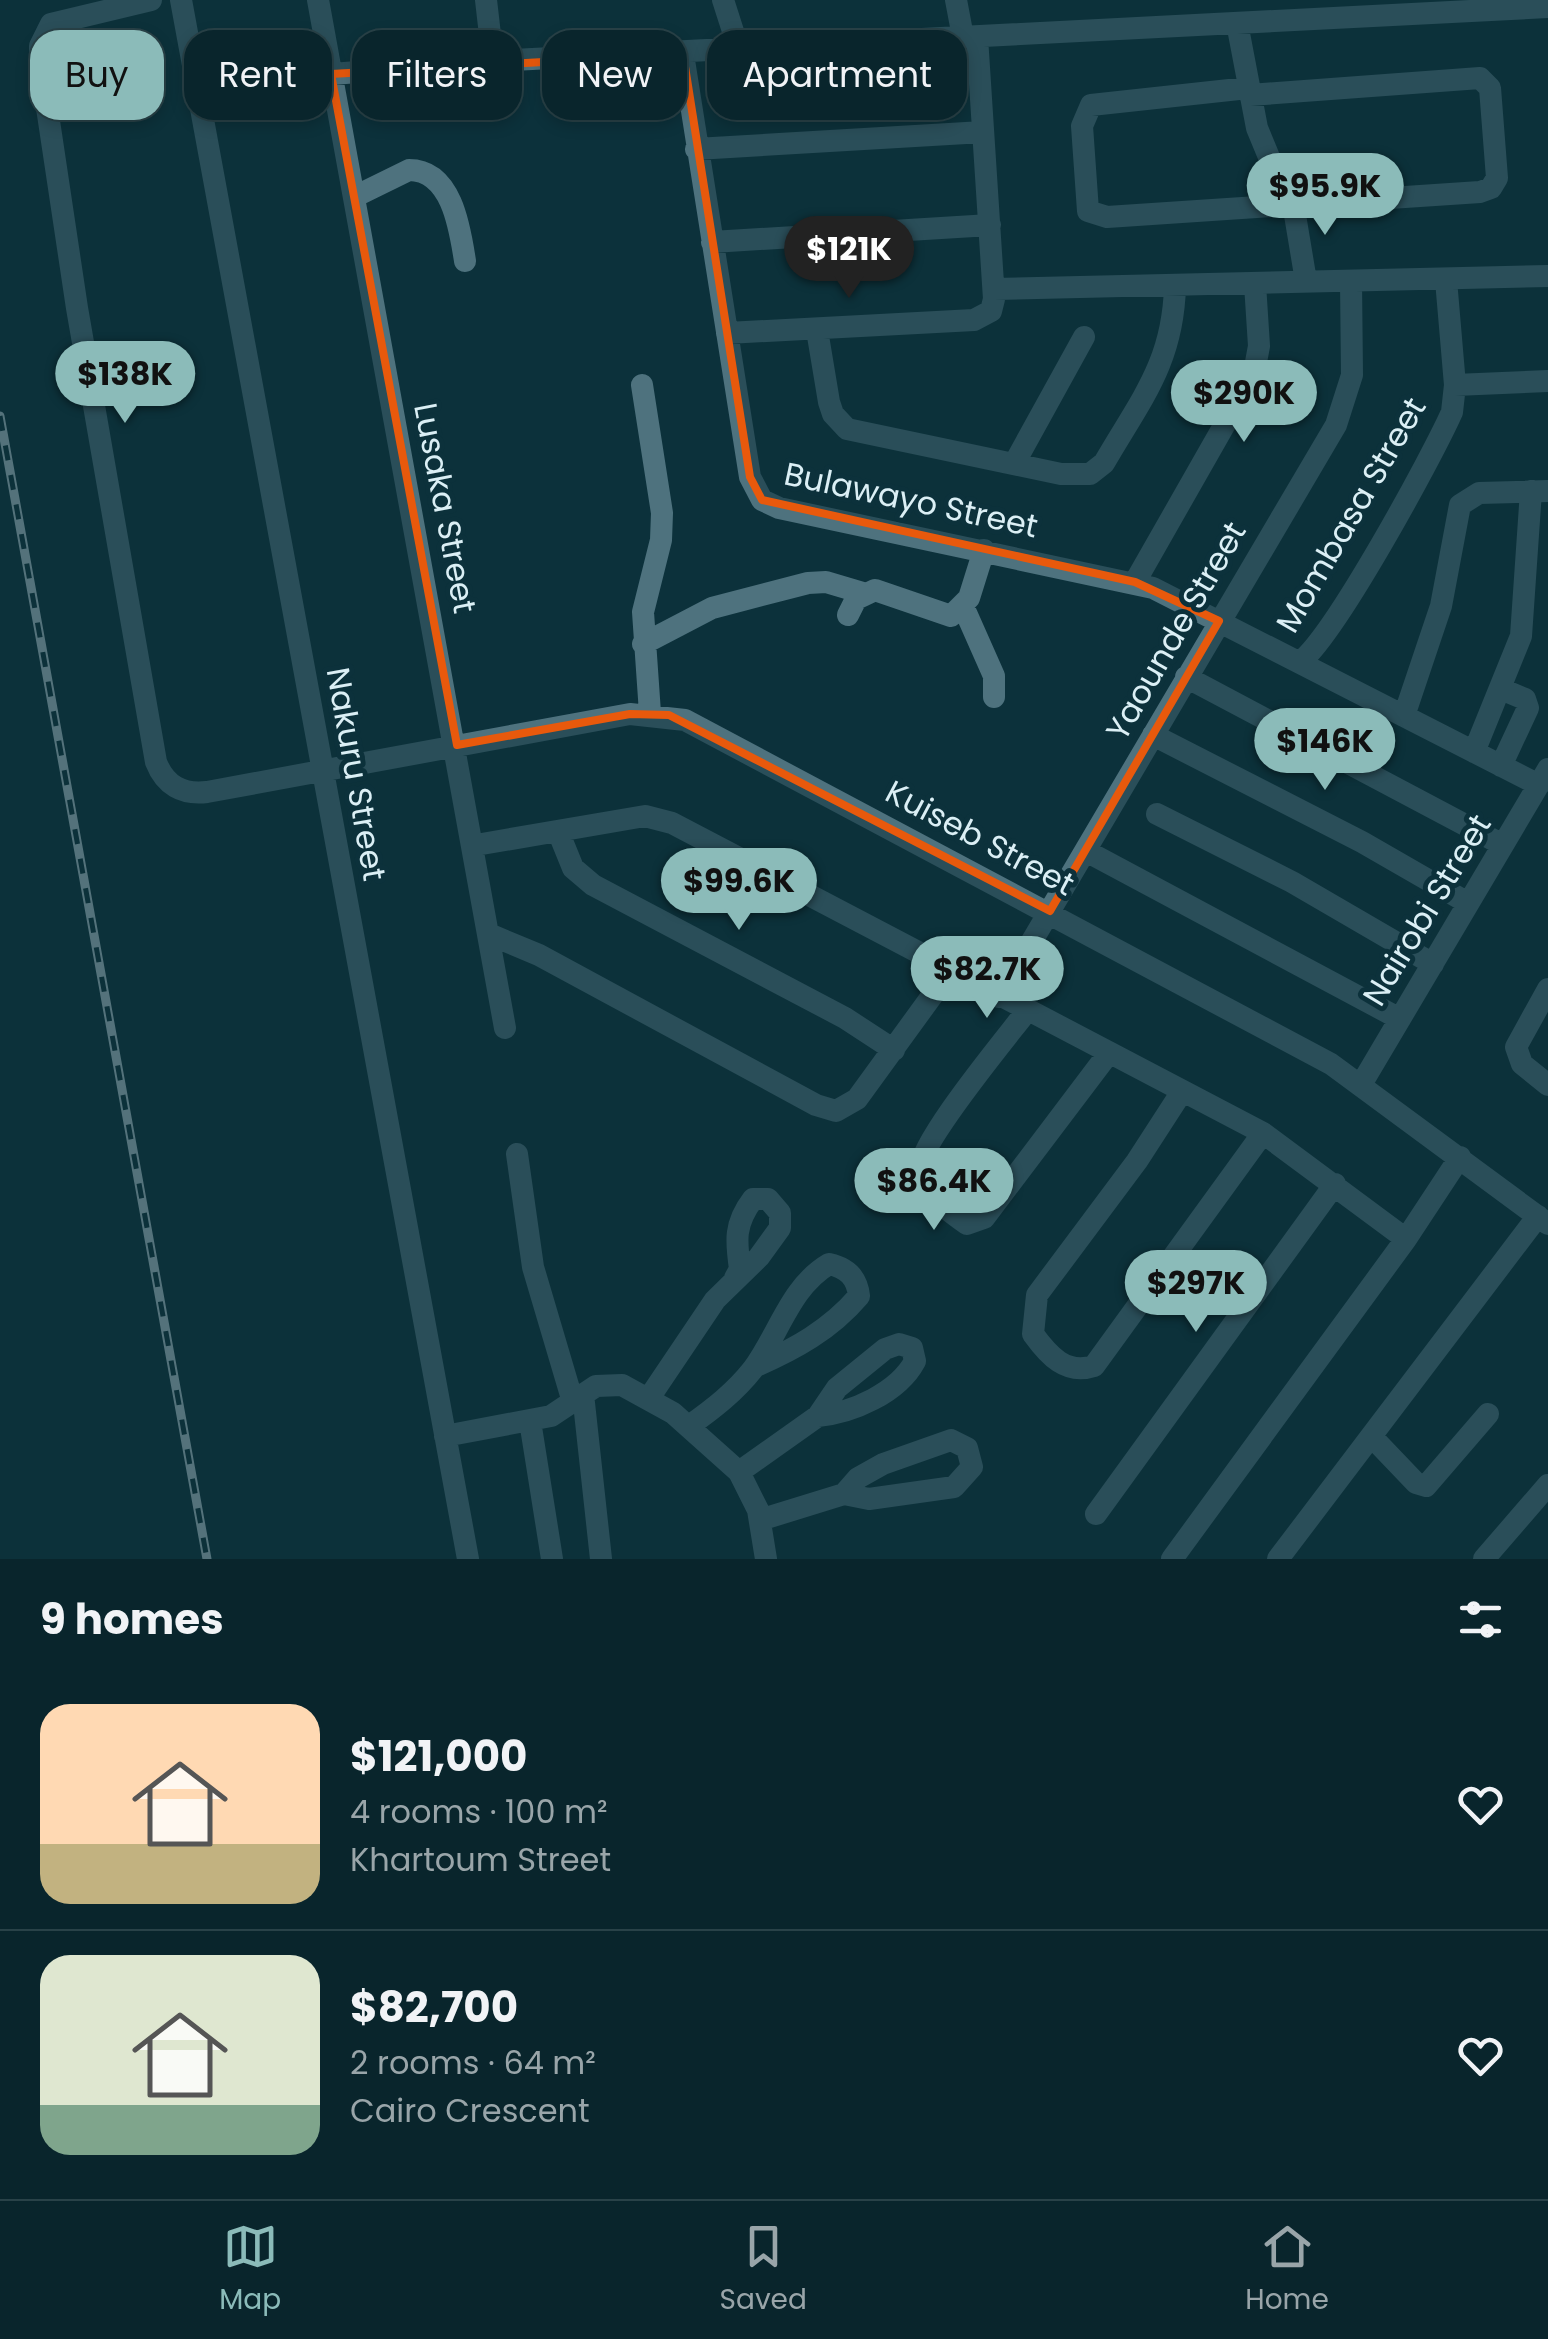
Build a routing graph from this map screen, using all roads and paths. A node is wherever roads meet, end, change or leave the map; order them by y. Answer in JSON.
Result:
{"nodes":[{"id":1,"x":151,"y":0,"type":"edge"},
{"id":2,"x":182,"y":0,"type":"edge"},
{"id":3,"x":318,"y":0,"type":"edge"},
{"id":4,"x":486,"y":0,"type":"edge"},
{"id":5,"x":724,"y":0,"type":"edge"},
{"id":6,"x":956,"y":0,"type":"edge"},
{"id":7,"x":1205,"y":0,"type":"edge"},
{"id":8,"x":1508,"y":4,"type":"edge"},
{"id":9,"x":1443,"y":6,"type":"edge"},
{"id":10,"x":1548,"y":7,"type":"edge"},
{"id":11,"x":1350,"y":9,"type":"edge"},
{"id":12,"x":1237,"y":23,"type":"junction"},
{"id":13,"x":1206,"y":24,"type":"junction"},
{"id":14,"x":187,"y":30,"type":"edge"},
{"id":15,"x":323,"y":30,"type":"edge"},
{"id":16,"x":489,"y":30,"type":"edge"},
{"id":17,"x":734,"y":30,"type":"edge"},
{"id":18,"x":967,"y":37,"type":"edge"},
{"id":19,"x":970,"y":37,"type":"junction"},
{"id":20,"x":332,"y":79,"type":"edge"},
{"id":21,"x":687,"y":83,"type":"edge"},
{"id":22,"x":1249,"y":91,"type":"junction"},
{"id":23,"x":203,"y":120,"type":"edge"},
{"id":24,"x":983,"y":132,"type":"junction"},
{"id":25,"x":696,"y":149,"type":"junction"},
{"id":26,"x":354,"y":197,"type":"junction"},
{"id":27,"x":1290,"y":203,"type":"junction"},
{"id":28,"x":990,"y":225,"type":"junction"},
{"id":29,"x":712,"y":242,"type":"junction"},
{"id":30,"x":465,"y":261,"type":"dead end"},
{"id":31,"x":1548,"y":276,"type":"edge"},
{"id":32,"x":1446,"y":280,"type":"junction"},
{"id":33,"x":1306,"y":281,"type":"junction"},
{"id":34,"x":1351,"y":281,"type":"junction"},
{"id":35,"x":1255,"y":284,"type":"junction"},
{"id":36,"x":1175,"y":286,"type":"junction"},
{"id":37,"x":994,"y":289,"type":"junction"},
{"id":38,"x":817,"y":330,"type":"junction"},
{"id":39,"x":727,"y":334,"type":"junction"},
{"id":40,"x":1084,"y":337,"type":"dead end"},
{"id":41,"x":1548,"y":381,"type":"edge"},
{"id":42,"x":642,"y":385,"type":"dead end"},
{"id":43,"x":1455,"y":385,"type":"junction"},
{"id":44,"x":1014,"y":464,"type":"junction"},
{"id":45,"x":1539,"y":491,"type":"edge"},
{"id":46,"x":984,"y":550,"type":"junction"},
{"id":47,"x":1135,"y":582,"type":"junction"},
{"id":48,"x":864,"y":594,"type":"junction"},
{"id":49,"x":964,"y":606,"type":"junction"},
{"id":50,"x":848,"y":615,"type":"dead end"},
{"id":51,"x":1219,"y":621,"type":"junction"},
{"id":52,"x":643,"y":644,"type":"junction"},
{"id":53,"x":1300,"y":662,"type":"junction"},
{"id":54,"x":1186,"y":677,"type":"junction"},
{"id":55,"x":1501,"y":689,"type":"junction"},
{"id":56,"x":994,"y":697,"type":"dead end"},
{"id":57,"x":650,"y":713,"type":"junction"},
{"id":58,"x":1404,"y":716,"type":"junction"},
{"id":59,"x":1153,"y":735,"type":"junction"},
{"id":60,"x":457,"y":745,"type":"junction"},
{"id":61,"x":1474,"y":752,"type":"junction"},
{"id":62,"x":1501,"y":766,"type":"junction"},
{"id":63,"x":322,"y":770,"type":"junction"},
{"id":64,"x":1541,"y":792,"type":"edge"},
{"id":65,"x":1157,"y":814,"type":"dead end"},
{"id":66,"x":558,"y":830,"type":"junction"},
{"id":67,"x":476,"y":845,"type":"junction"},
{"id":68,"x":1504,"y":845,"type":"junction"},
{"id":69,"x":1086,"y":851,"type":"junction"},
{"id":70,"x":1468,"y":904,"type":"junction"},
{"id":71,"x":1050,"y":911,"type":"junction"},
{"id":72,"x":491,"y":934,"type":"junction"},
{"id":73,"x":1433,"y":964,"type":"junction"},
{"id":74,"x":950,"y":972,"type":"junction"},
{"id":75,"x":1548,"y":989,"type":"edge"},
{"id":76,"x":999,"y":997,"type":"junction"},
{"id":77,"x":1026,"y":1012,"type":"junction"},
{"id":78,"x":1400,"y":1019,"type":"junction"},
{"id":79,"x":506,"y":1028,"type":"dead end"},
{"id":80,"x":894,"y":1050,"type":"junction"},
{"id":81,"x":1108,"y":1054,"type":"junction"},
{"id":82,"x":1362,"y":1083,"type":"junction"},
{"id":83,"x":1548,"y":1085,"type":"edge"},
{"id":84,"x":1180,"y":1092,"type":"junction"},
{"id":85,"x":1263,"y":1132,"type":"junction"},
{"id":86,"x":517,"y":1154,"type":"dead end"},
{"id":87,"x":1460,"y":1157,"type":"junction"},
{"id":88,"x":1335,"y":1184,"type":"junction"},
{"id":89,"x":1543,"y":1220,"type":"edge"},
{"id":90,"x":1406,"y":1239,"type":"junction"},
{"id":91,"x":735,"y":1278,"type":"dead end"},
{"id":92,"x":754,"y":1367,"type":"junction"},
{"id":93,"x":578,"y":1398,"type":"junction"},
{"id":94,"x":649,"y":1398,"type":"junction"},
{"id":95,"x":1488,"y":1414,"type":"dead end"},
{"id":96,"x":818,"y":1416,"type":"dead end"},
{"id":97,"x":530,"y":1422,"type":"junction"},
{"id":98,"x":689,"y":1426,"type":"junction"},
{"id":99,"x":445,"y":1436,"type":"junction"},
{"id":100,"x":1373,"y":1438,"type":"junction"},
{"id":101,"x":739,"y":1472,"type":"junction"},
{"id":102,"x":1548,"y":1486,"type":"edge"},
{"id":103,"x":844,"y":1494,"type":"junction"},
{"id":104,"x":1096,"y":1514,"type":"dead end"},
{"id":105,"x":760,"y":1520,"type":"junction"},
{"id":106,"x":468,"y":1559,"type":"edge"},
{"id":107,"x":552,"y":1559,"type":"edge"},
{"id":108,"x":601,"y":1559,"type":"edge"},
{"id":109,"x":766,"y":1559,"type":"edge"},
{"id":110,"x":1172,"y":1559,"type":"edge"},
{"id":111,"x":1278,"y":1559,"type":"edge"},
{"id":112,"x":1484,"y":1559,"type":"edge"}],
"edges":[{"from":1,"to":63,"type":"street","name":"Kuiseb Street"},
{"from":2,"to":14,"type":"street","name":"Nakuru Street"},
{"from":3,"to":15,"type":"street","name":"Lusaka Street"},
{"from":4,"to":16,"type":"street"},
{"from":5,"to":17,"type":"street"},
{"from":6,"to":19,"type":"street"},
{"from":7,"to":13,"type":"street"},
{"from":8,"to":9,"type":"street"},
{"from":8,"to":10,"type":"street"},
{"from":9,"to":11,"type":"street"},
{"from":11,"to":12,"type":"street"},
{"from":12,"to":13,"type":"street"},
{"from":12,"to":22,"type":"street"},
{"from":13,"to":19,"type":"street"},
{"from":18,"to":19,"type":"street"},
{"from":19,"to":24,"type":"street"},
{"from":20,"to":26,"type":"street","name":"Lusaka Street"},
{"from":21,"to":25,"type":"street","name":"Bulawayo Street"},
{"from":22,"to":27,"type":"street"},
{"from":22,"to":27,"type":"street"},
{"from":22,"to":27,"type":"street"},
{"from":23,"to":63,"type":"street","name":"Nakuru Street"},
{"from":24,"to":25,"type":"street"},
{"from":24,"to":28,"type":"street"},
{"from":25,"to":29,"type":"street","name":"Bulawayo Street"},
{"from":26,"to":30,"type":"street"},
{"from":26,"to":60,"type":"street","name":"Lusaka Street"},
{"from":27,"to":33,"type":"street"},
{"from":28,"to":29,"type":"street"},
{"from":28,"to":37,"type":"street"},
{"from":29,"to":39,"type":"street","name":"Bulawayo Street"},
{"from":31,"to":32,"type":"street"},
{"from":32,"to":34,"type":"street"},
{"from":32,"to":43,"type":"street","name":"Mombasa Street"},
{"from":33,"to":34,"type":"street"},
{"from":33,"to":35,"type":"street"},
{"from":34,"to":51,"type":"street","name":"Yaounde Street"},
{"from":35,"to":36,"type":"street"},
{"from":35,"to":47,"type":"street"},
{"from":36,"to":37,"type":"street"},
{"from":36,"to":44,"type":"street"},
{"from":37,"to":38,"type":"street"},
{"from":38,"to":39,"type":"street"},
{"from":38,"to":44,"type":"street"},
{"from":39,"to":46,"type":"street","name":"Bulawayo Street"},
{"from":40,"to":44,"type":"street"},
{"from":41,"to":43,"type":"street"},
{"from":42,"to":52,"type":"street"},
{"from":43,"to":53,"type":"street","name":"Mombasa Street"},
{"from":45,"to":55,"type":"street"},
{"from":45,"to":58,"type":"street"},
{"from":46,"to":47,"type":"street","name":"Bulawayo Street"},
{"from":46,"to":49,"type":"street"},
{"from":47,"to":51,"type":"street","name":"Bulawayo Street"},
{"from":48,"to":49,"type":"street"},
{"from":48,"to":50,"type":"street"},
{"from":48,"to":52,"type":"street"},
{"from":49,"to":56,"type":"street"},
{"from":51,"to":53,"type":"street","name":"Bulawayo Street"},
{"from":51,"to":54,"type":"street","name":"Yaounde Street"},
{"from":52,"to":57,"type":"street"},
{"from":53,"to":58,"type":"street","name":"Bulawayo Street"},
{"from":54,"to":59,"type":"street","name":"Yaounde Street"},
{"from":54,"to":68,"type":"street"},
{"from":55,"to":61,"type":"street"},
{"from":55,"to":62,"type":"street"},
{"from":57,"to":60,"type":"street","name":"Kuiseb Street"},
{"from":57,"to":71,"type":"street","name":"Kuiseb Street"},
{"from":58,"to":61,"type":"street","name":"Bulawayo Street"},
{"from":59,"to":69,"type":"street","name":"Yaounde Street"},
{"from":59,"to":70,"type":"street"},
{"from":60,"to":63,"type":"street","name":"Kuiseb Street"},
{"from":60,"to":67,"type":"street","name":"Lusaka Street"},
{"from":61,"to":62,"type":"street","name":"Bulawayo Street"},
{"from":62,"to":64,"type":"street","name":"Bulawayo Street"},
{"from":63,"to":99,"type":"street","name":"Nakuru Street"},
{"from":64,"to":68,"type":"street","name":"Nairobi Street"},
{"from":65,"to":73,"type":"street"},
{"from":66,"to":67,"type":"street"},
{"from":66,"to":74,"type":"street"},
{"from":66,"to":80,"type":"street"},
{"from":67,"to":72,"type":"street","name":"Lusaka Street"},
{"from":68,"to":70,"type":"street","name":"Nairobi Street"},
{"from":69,"to":71,"type":"street","name":"Yaounde Street"},
{"from":69,"to":78,"type":"street"},
{"from":70,"to":73,"type":"street","name":"Nairobi Street"},
{"from":71,"to":76,"type":"street","name":"Yaounde Street"},
{"from":71,"to":82,"type":"street","name":"Kuiseb Street"},
{"from":72,"to":79,"type":"street","name":"Lusaka Street"},
{"from":72,"to":80,"type":"street"},
{"from":73,"to":78,"type":"street","name":"Nairobi Street"},
{"from":74,"to":76,"type":"street"},
{"from":74,"to":80,"type":"street"},
{"from":75,"to":83,"type":"street"},
{"from":76,"to":77,"type":"street"},
{"from":77,"to":81,"type":"street"},
{"from":77,"to":81,"type":"street"},
{"from":78,"to":82,"type":"street","name":"Nairobi Street"},
{"from":81,"to":84,"type":"street"},
{"from":82,"to":87,"type":"street","name":"Kuiseb Street"},
{"from":84,"to":85,"type":"street"},
{"from":84,"to":85,"type":"street"},
{"from":85,"to":88,"type":"street"},
{"from":86,"to":93,"type":"street"},
{"from":87,"to":89,"type":"street","name":"Kuiseb Street"},
{"from":87,"to":90,"type":"street"},
{"from":88,"to":90,"type":"street"},
{"from":88,"to":104,"type":"street"},
{"from":89,"to":100,"type":"street"},
{"from":90,"to":110,"type":"street"},
{"from":91,"to":94,"type":"street"},
{"from":92,"to":92,"type":"street"},
{"from":92,"to":98,"type":"street"},
{"from":93,"to":94,"type":"street"},
{"from":93,"to":97,"type":"street"},
{"from":93,"to":108,"type":"street"},
{"from":94,"to":98,"type":"street"},
{"from":95,"to":100,"type":"street"},
{"from":96,"to":101,"type":"street"},
{"from":97,"to":99,"type":"street"},
{"from":97,"to":107,"type":"street"},
{"from":98,"to":101,"type":"street"},
{"from":99,"to":106,"type":"street","name":"Nakuru Street"},
{"from":100,"to":111,"type":"street"},
{"from":101,"to":105,"type":"street"},
{"from":102,"to":112,"type":"street"},
{"from":103,"to":103,"type":"street"},
{"from":103,"to":105,"type":"street"},
{"from":105,"to":109,"type":"street"}]}
